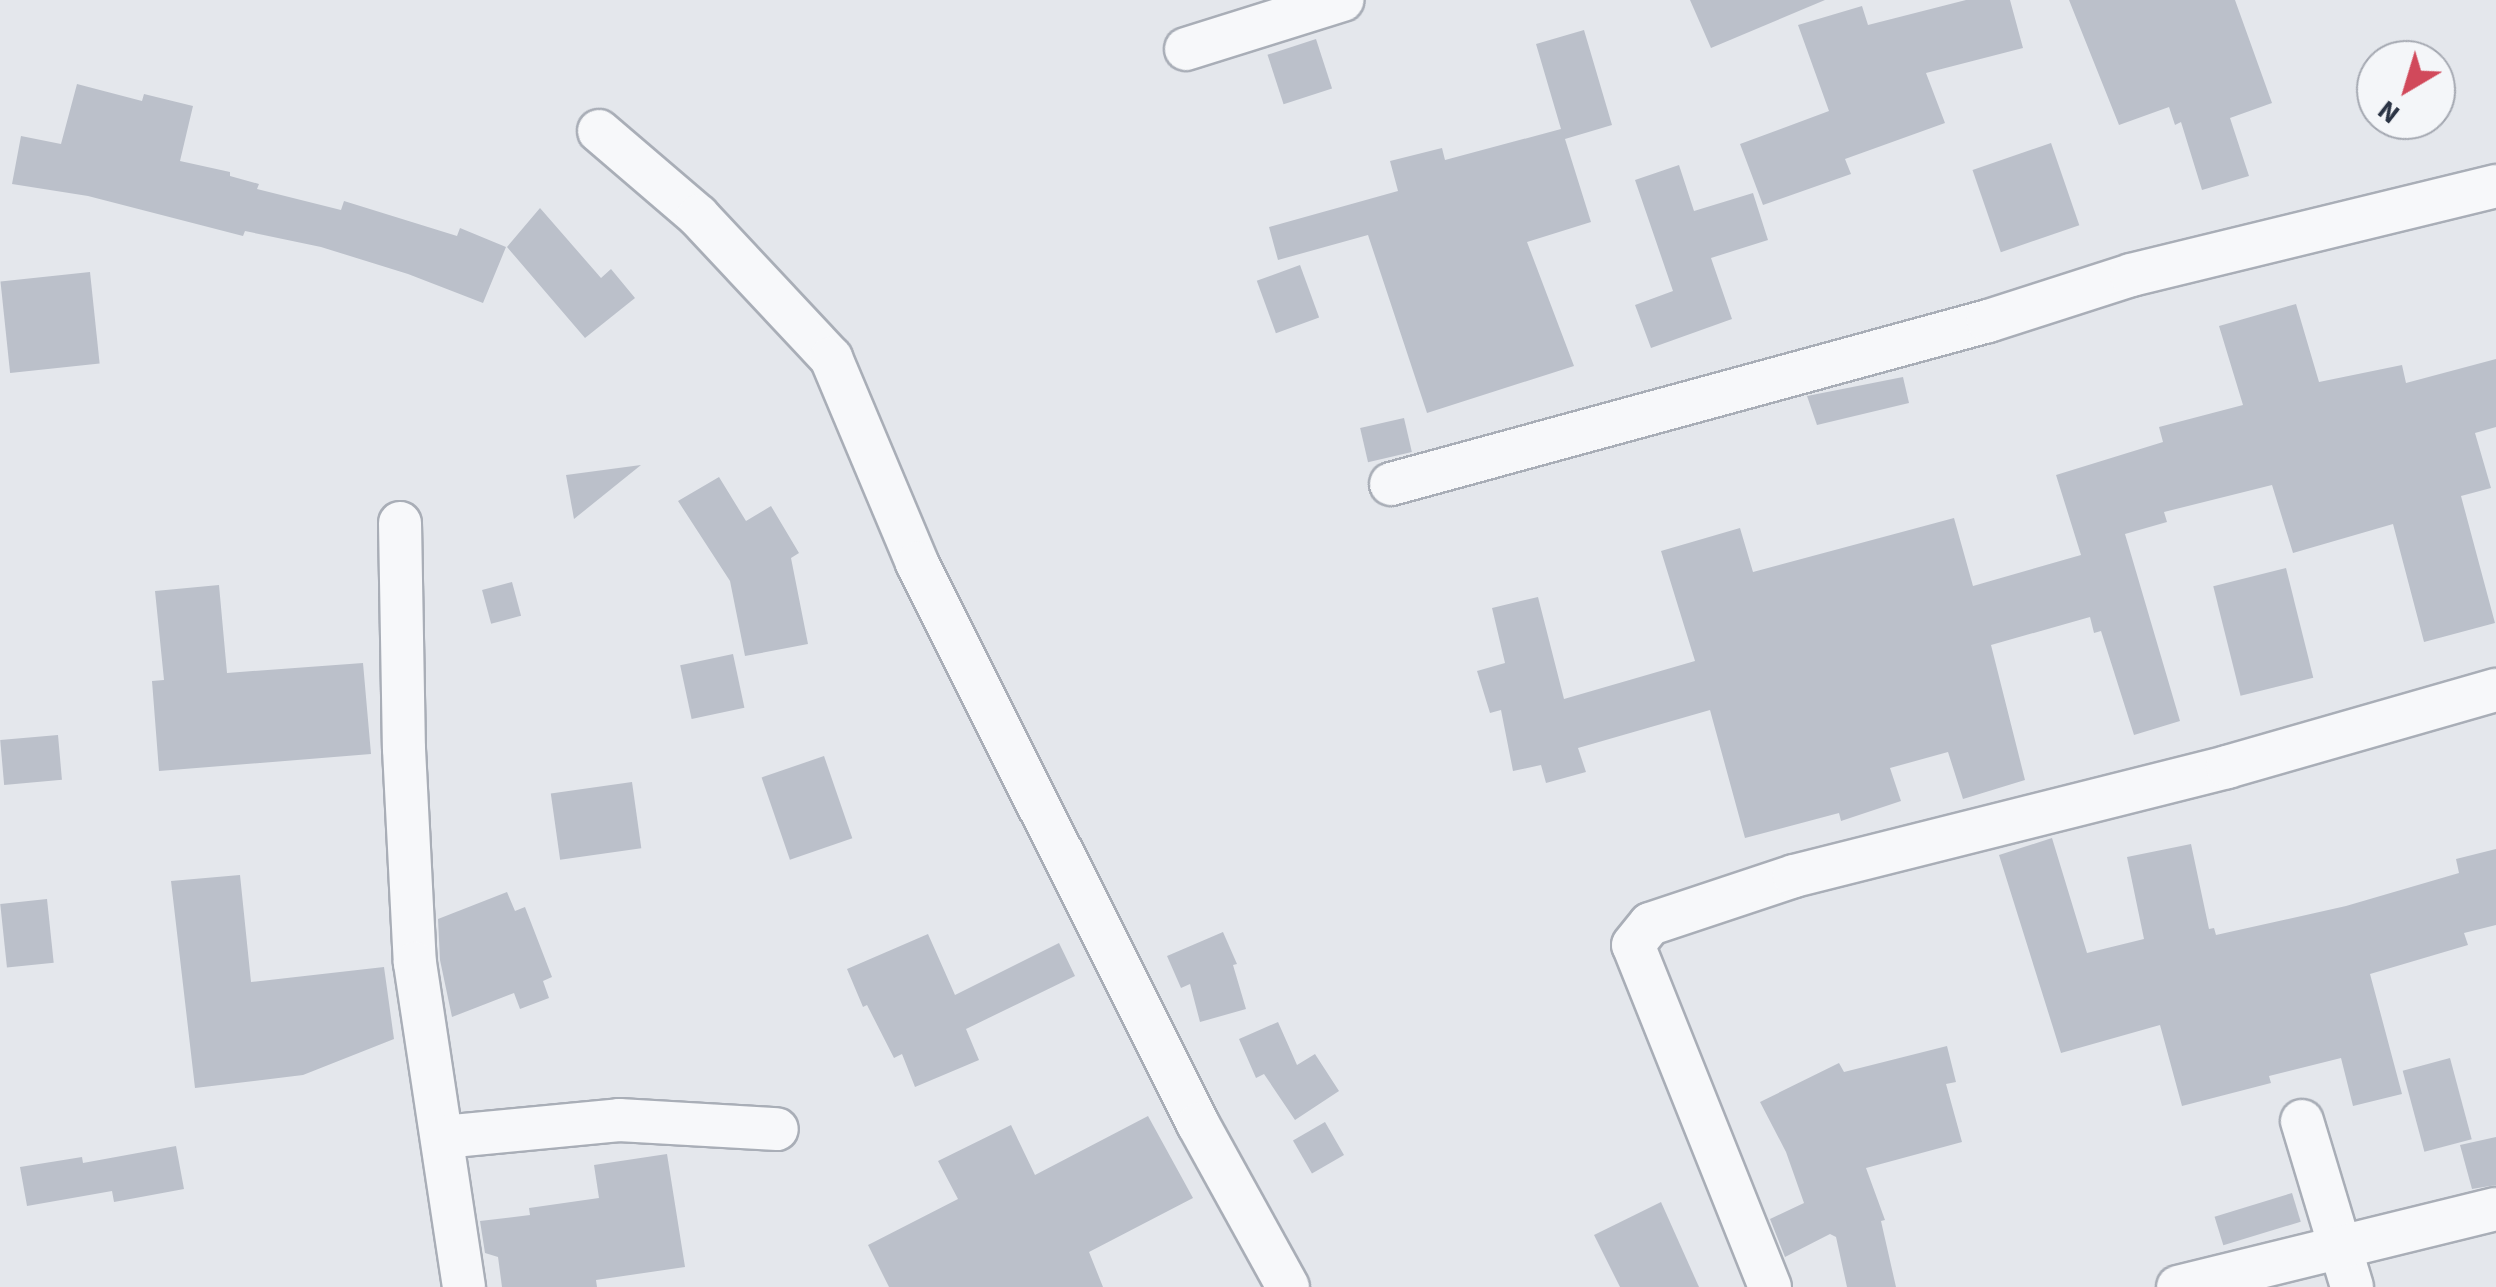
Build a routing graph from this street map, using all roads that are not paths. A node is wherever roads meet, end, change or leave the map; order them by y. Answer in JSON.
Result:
{"nodes":[{"id":1,"x":1342,"y":0,"type":"edge"},
{"id":2,"x":1186,"y":49,"type":"dead end"},
{"id":3,"x":599,"y":131,"type":"dead end"},
{"id":4,"x":2496,"y":186,"type":"edge"},
{"id":5,"x":1392,"y":484,"type":"dead end"},
{"id":6,"x":400,"y":523,"type":"dead end"},
{"id":7,"x":2496,"y":690,"type":"edge"},
{"id":8,"x":2302,"y":1121,"type":"dead end"},
{"id":9,"x":776,"y":1130,"type":"dead end"},
{"id":10,"x":443,"y":1137,"type":"junction"},
{"id":11,"x":2496,"y":1208,"type":"edge"},
{"id":12,"x":2343,"y":1246,"type":"junction"},
{"id":13,"x":464,"y":1287,"type":"edge"},
{"id":14,"x":1288,"y":1287,"type":"edge"},
{"id":15,"x":1770,"y":1287,"type":"edge"},
{"id":16,"x":2178,"y":1287,"type":"edge"},
{"id":17,"x":2352,"y":1287,"type":"edge"}],
"edges":[{"from":1,"to":2,"type":"street"},
{"from":3,"to":14,"type":"street"},
{"from":4,"to":5,"type":"street"},
{"from":6,"to":10,"type":"street"},
{"from":7,"to":15,"type":"street"},
{"from":8,"to":12,"type":"street"},
{"from":9,"to":10,"type":"street"},
{"from":10,"to":13,"type":"street"},
{"from":11,"to":12,"type":"street"},
{"from":12,"to":16,"type":"street"},
{"from":12,"to":17,"type":"street"}]}
